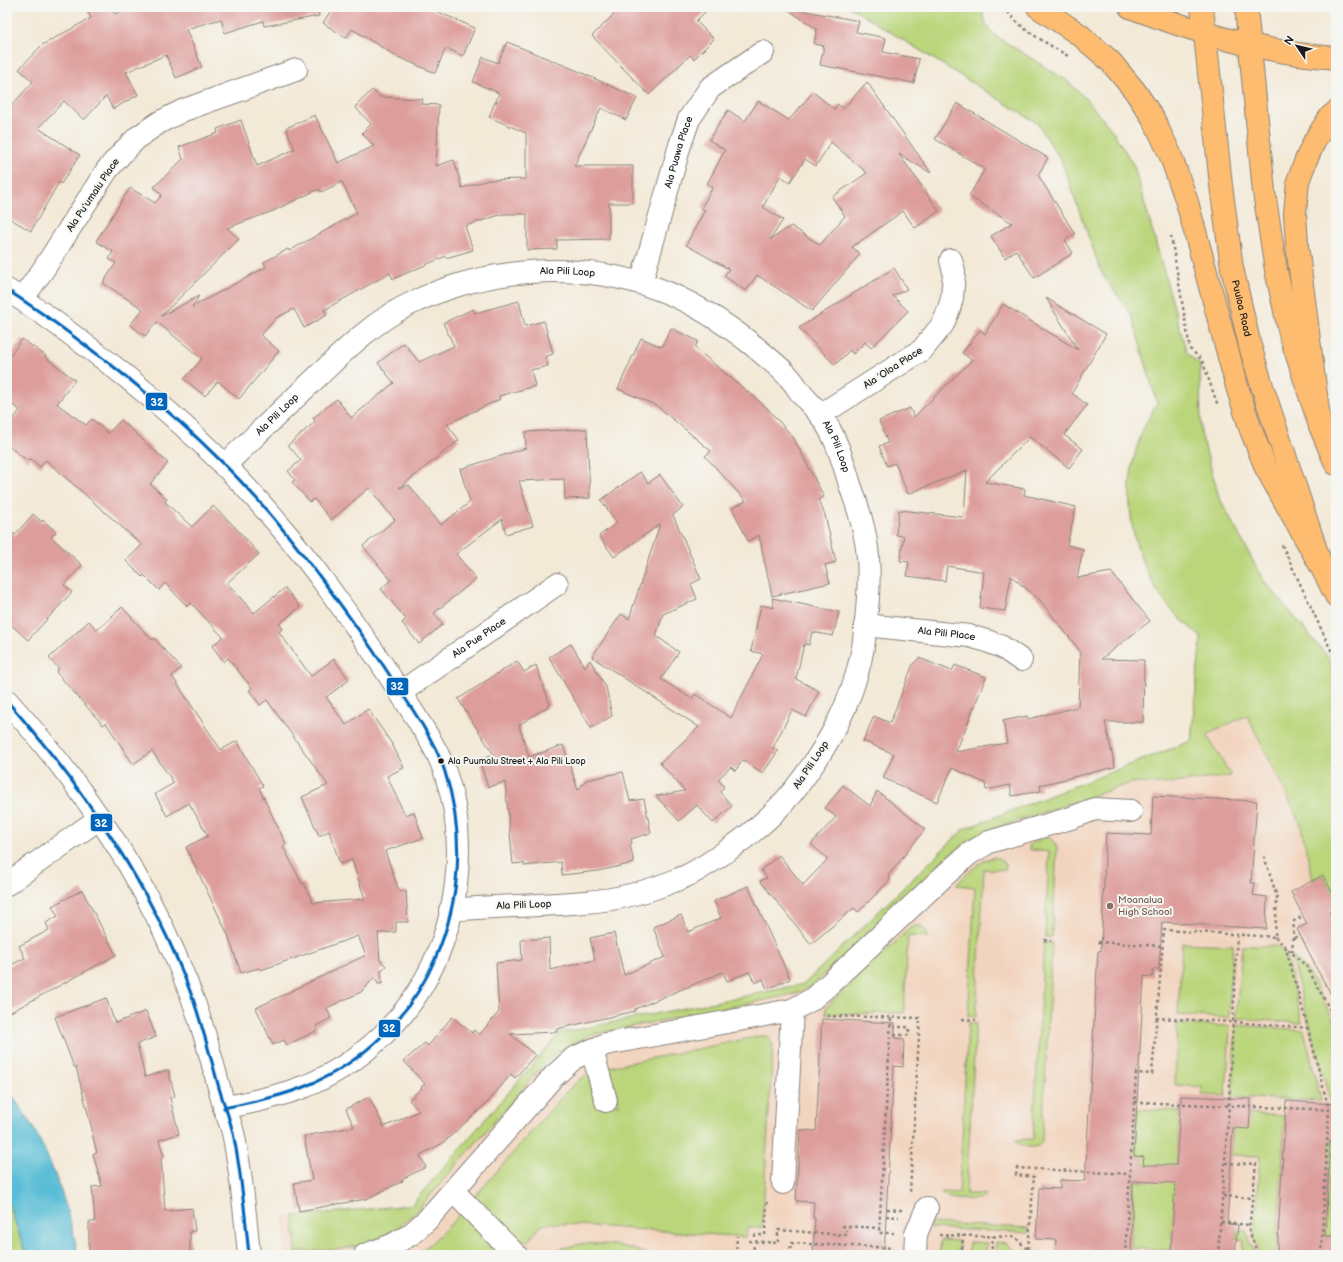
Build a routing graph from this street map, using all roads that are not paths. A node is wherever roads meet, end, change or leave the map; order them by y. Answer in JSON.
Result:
{"nodes":[{"id":1,"x":1038,"y":7,"type":"edge"},
{"id":2,"x":1130,"y":7,"type":"edge"},
{"id":3,"x":1202,"y":7,"type":"edge"},
{"id":4,"x":1246,"y":7,"type":"edge"},
{"id":5,"x":1205,"y":32,"type":"junction"},
{"id":6,"x":1249,"y":45,"type":"junction"},
{"id":7,"x":763,"y":52,"type":"dead end"},
{"id":8,"x":1336,"y":58,"type":"edge"},
{"id":9,"x":296,"y":70,"type":"dead end"},
{"id":10,"x":1336,"y":112,"type":"edge"},
{"id":11,"x":951,"y":260,"type":"dead end"},
{"id":12,"x":641,"y":283,"type":"junction"},
{"id":13,"x":14,"y":295,"type":"edge"},
{"id":14,"x":820,"y":415,"type":"junction"},
{"id":15,"x":1320,"y":426,"type":"junction"},
{"id":16,"x":1336,"y":464,"type":"edge"},
{"id":17,"x":224,"y":466,"type":"junction"},
{"id":18,"x":1322,"y":568,"type":"junction"},
{"id":19,"x":557,"y":584,"type":"dead end"},
{"id":20,"x":1336,"y":596,"type":"edge"},
{"id":21,"x":865,"y":625,"type":"junction"},
{"id":22,"x":1021,"y":660,"type":"dead end"},
{"id":23,"x":401,"y":692,"type":"junction"},
{"id":24,"x":7,"y":701,"type":"edge"},
{"id":25,"x":1131,"y":811,"type":"dead end"},
{"id":26,"x":100,"y":818,"type":"junction"},
{"id":27,"x":7,"y":884,"type":"edge"},
{"id":28,"x":450,"y":910,"type":"junction"},
{"id":29,"x":792,"y":1010,"type":"junction"},
{"id":30,"x":592,"y":1050,"type":"junction"},
{"id":31,"x":606,"y":1101,"type":"dead end"},
{"id":32,"x":224,"y":1108,"type":"junction"},
{"id":33,"x":783,"y":1183,"type":"dead end"},
{"id":34,"x":452,"y":1191,"type":"junction"},
{"id":35,"x":919,"y":1202,"type":"road end"},
{"id":36,"x":910,"y":1246,"type":"edge"},
{"id":37,"x":249,"y":1255,"type":"edge"},
{"id":38,"x":366,"y":1255,"type":"edge"},
{"id":39,"x":516,"y":1255,"type":"edge"}],
"edges":[{"from":1,"to":18,"type":"main road"},
{"from":2,"to":5,"type":"main road"},
{"from":3,"to":5,"type":"main road","name":"Puuloa Road"},
{"from":4,"to":6,"type":"main road"},
{"from":5,"to":6,"type":"main road"},
{"from":5,"to":18,"type":"main road","name":"Puuloa Road"},
{"from":6,"to":8,"type":"main road"},
{"from":6,"to":15,"type":"main road"},
{"from":7,"to":12,"type":"street","name":"Ala Puawa Place"},
{"from":9,"to":13,"type":"street","name":"Ala Puʻumalu Place"},
{"from":10,"to":15,"type":"main road"},
{"from":11,"to":14,"type":"street","name":"Ala ʻOloa Place"},
{"from":12,"to":14,"type":"street","name":"Ala Pili Loop"},
{"from":12,"to":17,"type":"street","name":"Ala Pili Loop"},
{"from":13,"to":17,"type":"street"},
{"from":14,"to":21,"type":"street","name":"Ala Pili Loop"},
{"from":15,"to":16,"type":"main road"},
{"from":17,"to":23,"type":"street"},
{"from":18,"to":20,"type":"main road","name":"Puuloa Road"},
{"from":19,"to":23,"type":"street","name":"Ala Pue Place"},
{"from":21,"to":22,"type":"street","name":"Ala Pili Place"},
{"from":21,"to":28,"type":"street","name":"Ala Pili Loop"},
{"from":23,"to":28,"type":"street"},
{"from":24,"to":26,"type":"street"},
{"from":25,"to":29,"type":"street"},
{"from":26,"to":27,"type":"street"},
{"from":26,"to":32,"type":"street"},
{"from":28,"to":32,"type":"street"},
{"from":29,"to":30,"type":"street"},
{"from":29,"to":33,"type":"street"},
{"from":30,"to":31,"type":"street"},
{"from":30,"to":34,"type":"street"},
{"from":32,"to":37,"type":"street"},
{"from":34,"to":38,"type":"street"},
{"from":34,"to":39,"type":"street"},
{"from":35,"to":36,"type":"street"}]}
